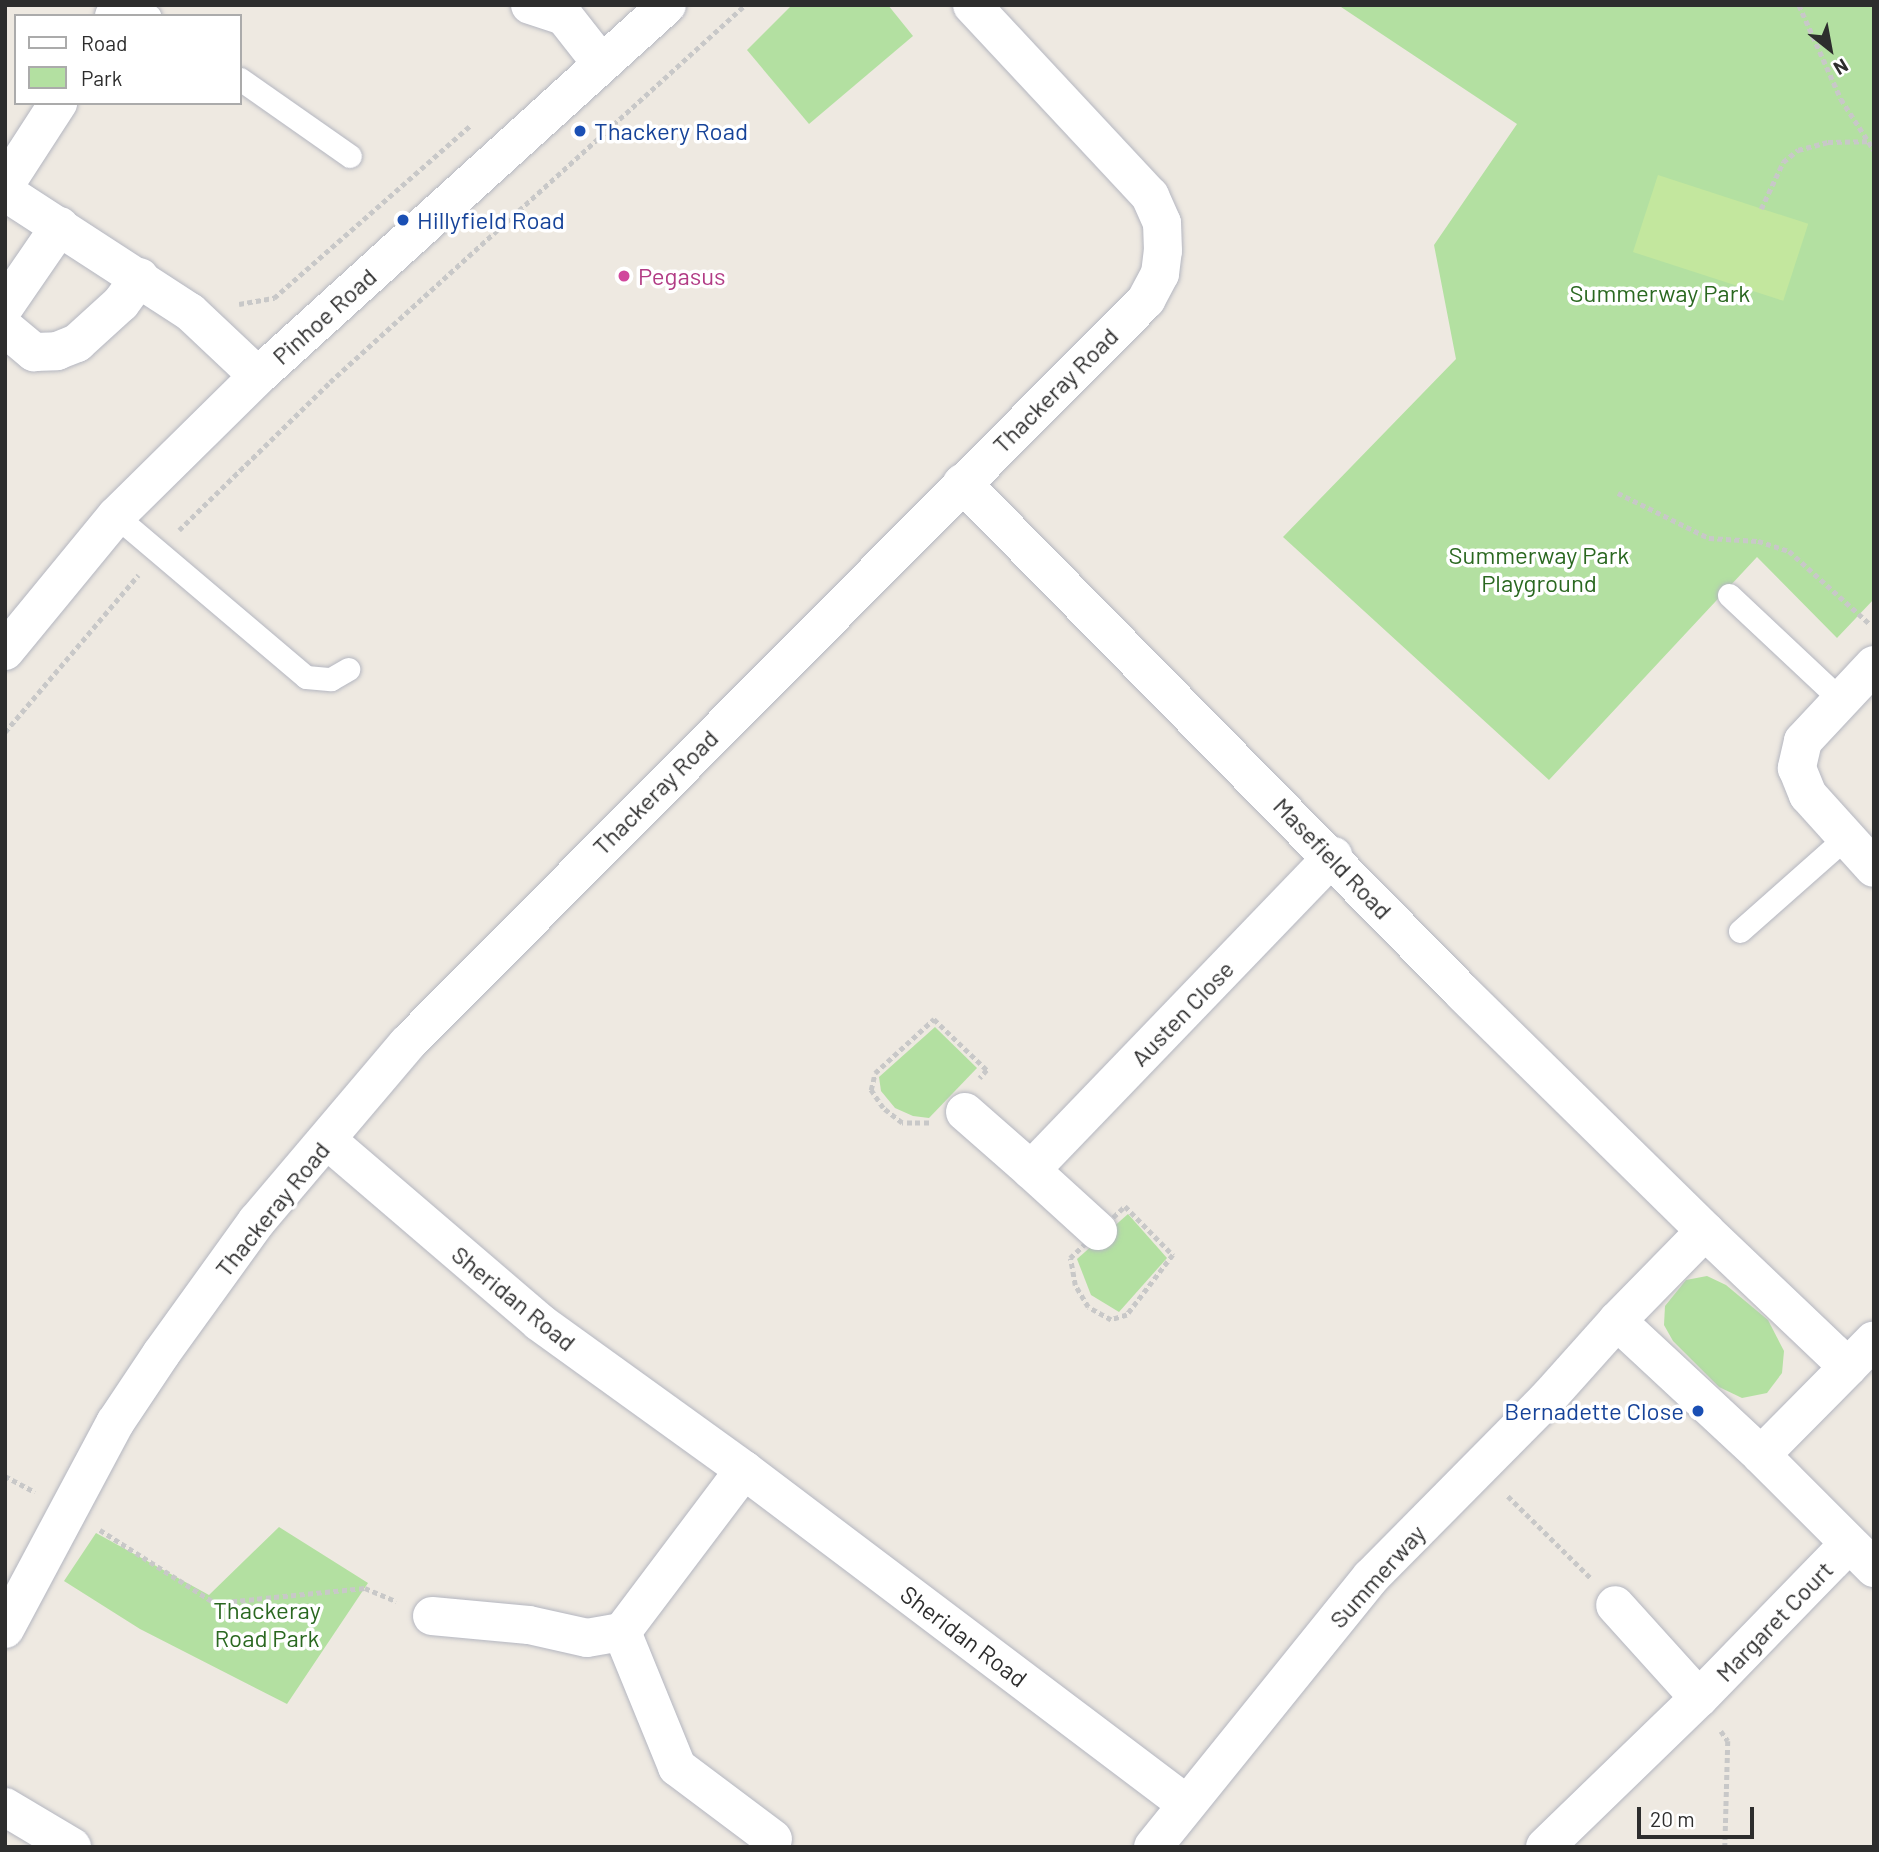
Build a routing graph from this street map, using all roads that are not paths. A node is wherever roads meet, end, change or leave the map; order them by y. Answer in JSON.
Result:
{"nodes":[{"id":1,"x":667,"y":5,"type":"edge"},
{"id":2,"x":972,"y":5,"type":"edge"},
{"id":3,"x":550,"y":9,"type":"edge"},
{"id":4,"x":601,"y":63,"type":"junction"},
{"id":5,"x":242,"y":80,"type":"edge"},
{"id":6,"x":57,"y":105,"type":"edge"},
{"id":7,"x":350,"y":156,"type":"dead end"},
{"id":8,"x":5,"y":185,"type":"edge"},
{"id":9,"x":5,"y":192,"type":"edge"},
{"id":10,"x":60,"y":226,"type":"junction"},
{"id":11,"x":141,"y":277,"type":"junction"},
{"id":12,"x":5,"y":306,"type":"edge"},
{"id":13,"x":5,"y":328,"type":"edge"},
{"id":14,"x":258,"y":376,"type":"junction"},
{"id":15,"x":962,"y":483,"type":"junction"},
{"id":16,"x":116,"y":516,"type":"junction"},
{"id":17,"x":1729,"y":594,"type":"dead end"},
{"id":18,"x":5,"y":650,"type":"edge"},
{"id":19,"x":1874,"y":665,"type":"edge"},
{"id":20,"x":348,"y":669,"type":"dead end"},
{"id":21,"x":1842,"y":700,"type":"junction"},
{"id":22,"x":1844,"y":839,"type":"junction"},
{"id":23,"x":1333,"y":856,"type":"junction"},
{"id":24,"x":1874,"y":868,"type":"edge"},
{"id":25,"x":1740,"y":931,"type":"dead end"},
{"id":26,"x":960,"y":1109,"type":"road end"},
{"id":27,"x":327,"y":1140,"type":"junction"},
{"id":28,"x":1031,"y":1170,"type":"junction"},
{"id":29,"x":1098,"y":1231,"type":"dead end"},
{"id":30,"x":1704,"y":1231,"type":"junction"},
{"id":31,"x":1618,"y":1321,"type":"junction"},
{"id":32,"x":1861,"y":1354,"type":"edge"},
{"id":33,"x":1761,"y":1455,"type":"junction"},
{"id":34,"x":744,"y":1470,"type":"junction"},
{"id":35,"x":1861,"y":1556,"type":"edge"},
{"id":36,"x":1615,"y":1605,"type":"road end"},
{"id":37,"x":432,"y":1616,"type":"road end"},
{"id":38,"x":5,"y":1629,"type":"edge"},
{"id":39,"x":622,"y":1632,"type":"junction"},
{"id":40,"x":1699,"y":1698,"type":"junction"},
{"id":41,"x":1185,"y":1803,"type":"junction"},
{"id":42,"x":5,"y":1807,"type":"edge"},
{"id":43,"x":773,"y":1839,"type":"dead end"},
{"id":44,"x":72,"y":1847,"type":"edge"},
{"id":45,"x":1153,"y":1847,"type":"edge"},
{"id":46,"x":1545,"y":1847,"type":"edge"}],
"edges":[{"from":1,"to":4,"type":"street","name":"Pinhoe Road"},
{"from":2,"to":15,"type":"street","name":"Thackeray Road"},
{"from":3,"to":4,"type":"street"},
{"from":4,"to":14,"type":"street","name":"Pinhoe Road"},
{"from":5,"to":7,"type":"lane"},
{"from":6,"to":8,"type":"street"},
{"from":9,"to":10,"type":"street"},
{"from":10,"to":11,"type":"street"},
{"from":10,"to":12,"type":"street"},
{"from":11,"to":13,"type":"street"},
{"from":11,"to":14,"type":"street"},
{"from":14,"to":16,"type":"street","name":"Pinhoe Road"},
{"from":15,"to":23,"type":"street","name":"Masefield Road"},
{"from":15,"to":27,"type":"street","name":"Thackeray Road"},
{"from":16,"to":18,"type":"street","name":"Pinhoe Road"},
{"from":16,"to":20,"type":"lane"},
{"from":17,"to":21,"type":"lane"},
{"from":19,"to":21,"type":"street"},
{"from":21,"to":22,"type":"street"},
{"from":22,"to":24,"type":"street"},
{"from":22,"to":25,"type":"lane"},
{"from":23,"to":28,"type":"street","name":"Austen Close"},
{"from":23,"to":30,"type":"street","name":"Masefield Road"},
{"from":26,"to":28,"type":"street"},
{"from":27,"to":34,"type":"street","name":"Sheridan Road"},
{"from":27,"to":38,"type":"street","name":"Thackeray Road"},
{"from":28,"to":29,"type":"street"},
{"from":30,"to":31,"type":"street","name":"Summerway"},
{"from":30,"to":32,"type":"street"},
{"from":31,"to":33,"type":"street"},
{"from":31,"to":41,"type":"street","name":"Summerway"},
{"from":32,"to":33,"type":"street"},
{"from":33,"to":35,"type":"street"},
{"from":34,"to":39,"type":"street"},
{"from":34,"to":41,"type":"street","name":"Sheridan Road"},
{"from":35,"to":40,"type":"street","name":"Margaret Court"},
{"from":36,"to":40,"type":"street","name":"Margaret Court"},
{"from":37,"to":39,"type":"street"},
{"from":39,"to":43,"type":"street"},
{"from":40,"to":46,"type":"street","name":"Margaret Court"},
{"from":41,"to":45,"type":"street","name":"Summerway"},
{"from":42,"to":44,"type":"street"}]}
